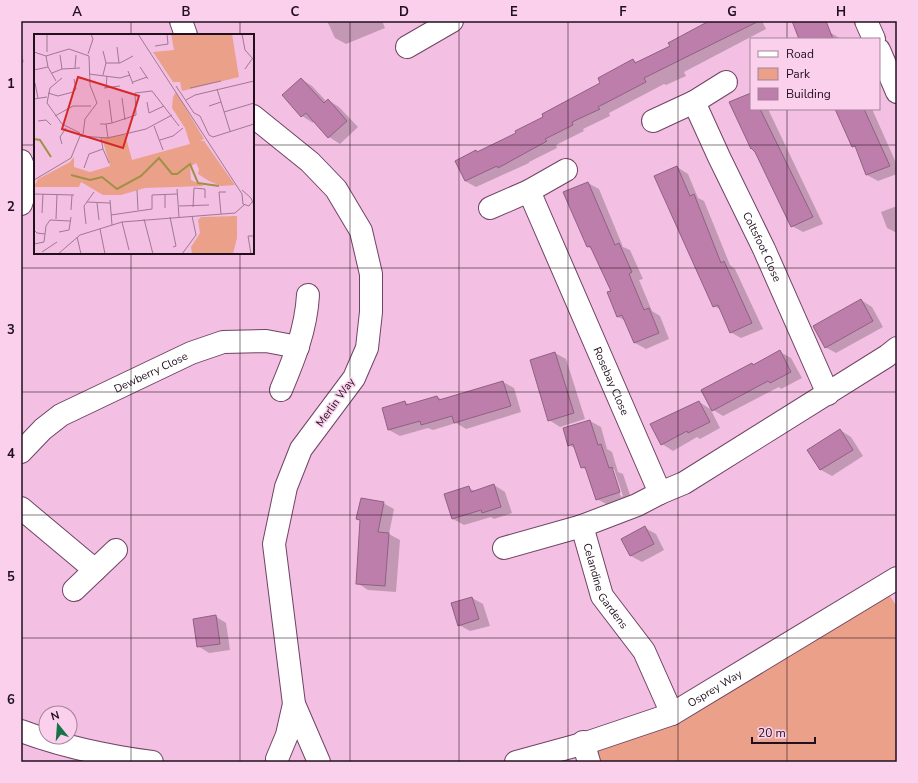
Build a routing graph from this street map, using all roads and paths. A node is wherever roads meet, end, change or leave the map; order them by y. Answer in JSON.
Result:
{"nodes":[{"id":1,"x":181,"y":21,"type":"edge"},
{"id":2,"x":452,"y":21,"type":"edge"},
{"id":3,"x":866,"y":21,"type":"edge"},
{"id":4,"x":427,"y":28,"type":"edge"},
{"id":5,"x":186,"y":34,"type":"edge"},
{"id":6,"x":874,"y":38,"type":"edge"},
{"id":7,"x":407,"y":47,"type":"dead end"},
{"id":8,"x":880,"y":52,"type":"edge"},
{"id":9,"x":726,"y":82,"type":"dead end"},
{"id":10,"x":897,"y":92,"type":"edge"},
{"id":11,"x":694,"y":102,"type":"junction"},
{"id":12,"x":254,"y":117,"type":"edge"},
{"id":13,"x":653,"y":121,"type":"dead end"},
{"id":14,"x":21,"y":161,"type":"edge"},
{"id":15,"x":566,"y":170,"type":"dead end"},
{"id":16,"x":529,"y":191,"type":"junction"},
{"id":17,"x":21,"y":204,"type":"edge"},
{"id":18,"x":490,"y":208,"type":"dead end"},
{"id":19,"x":308,"y":295,"type":"dead end"},
{"id":20,"x":298,"y":347,"type":"junction"},
{"id":21,"x":897,"y":348,"type":"edge"},
{"id":22,"x":281,"y":390,"type":"dead end"},
{"id":23,"x":828,"y":394,"type":"junction"},
{"id":24,"x":21,"y":452,"type":"edge"},
{"id":25,"x":660,"y":493,"type":"junction"},
{"id":26,"x":21,"y":508,"type":"edge"},
{"id":27,"x":582,"y":526,"type":"junction"},
{"id":28,"x":504,"y":548,"type":"dead end"},
{"id":29,"x":116,"y":550,"type":"dead end"},
{"id":30,"x":95,"y":570,"type":"junction"},
{"id":31,"x":897,"y":578,"type":"edge"},
{"id":32,"x":74,"y":590,"type":"dead end"},
{"id":33,"x":294,"y":704,"type":"junction"},
{"id":34,"x":672,"y":714,"type":"junction"},
{"id":35,"x":21,"y":731,"type":"edge"},
{"id":36,"x":586,"y":752,"type":"edge"},
{"id":37,"x":57,"y":753,"type":"edge"},
{"id":38,"x":275,"y":760,"type":"edge"},
{"id":39,"x":152,"y":762,"type":"edge"},
{"id":40,"x":319,"y":762,"type":"edge"},
{"id":41,"x":516,"y":762,"type":"edge"}],
"edges":[{"from":1,"to":5,"type":"street"},
{"from":2,"to":4,"type":"street"},
{"from":3,"to":6,"type":"street"},
{"from":4,"to":7,"type":"street"},
{"from":8,"to":10,"type":"street"},
{"from":9,"to":11,"type":"street"},
{"from":11,"to":13,"type":"street"},
{"from":11,"to":23,"type":"street","name":"Coltsfoot Close"},
{"from":12,"to":33,"type":"street","name":"Merlin Way"},
{"from":14,"to":17,"type":"street"},
{"from":15,"to":16,"type":"street"},
{"from":16,"to":18,"type":"street"},
{"from":16,"to":25,"type":"street","name":"Rosebay Close"},
{"from":19,"to":20,"type":"street"},
{"from":20,"to":22,"type":"street"},
{"from":20,"to":24,"type":"street","name":"Dewberry Close"},
{"from":21,"to":23,"type":"street"},
{"from":23,"to":25,"type":"street"},
{"from":25,"to":27,"type":"street"},
{"from":26,"to":30,"type":"street"},
{"from":27,"to":28,"type":"street"},
{"from":27,"to":34,"type":"street","name":"Celandine Gardens"},
{"from":29,"to":30,"type":"street"},
{"from":30,"to":32,"type":"street"},
{"from":31,"to":34,"type":"street","name":"Osprey Way"},
{"from":33,"to":38,"type":"street","name":"Merlin Way"},
{"from":33,"to":40,"type":"street","name":"Merlin Way"},
{"from":34,"to":36,"type":"street","name":"Osprey Way"},
{"from":35,"to":37,"type":"street"},
{"from":36,"to":41,"type":"street","name":"Osprey Way"},
{"from":37,"to":39,"type":"street"},
{"from":38,"to":40,"type":"street"}]}
